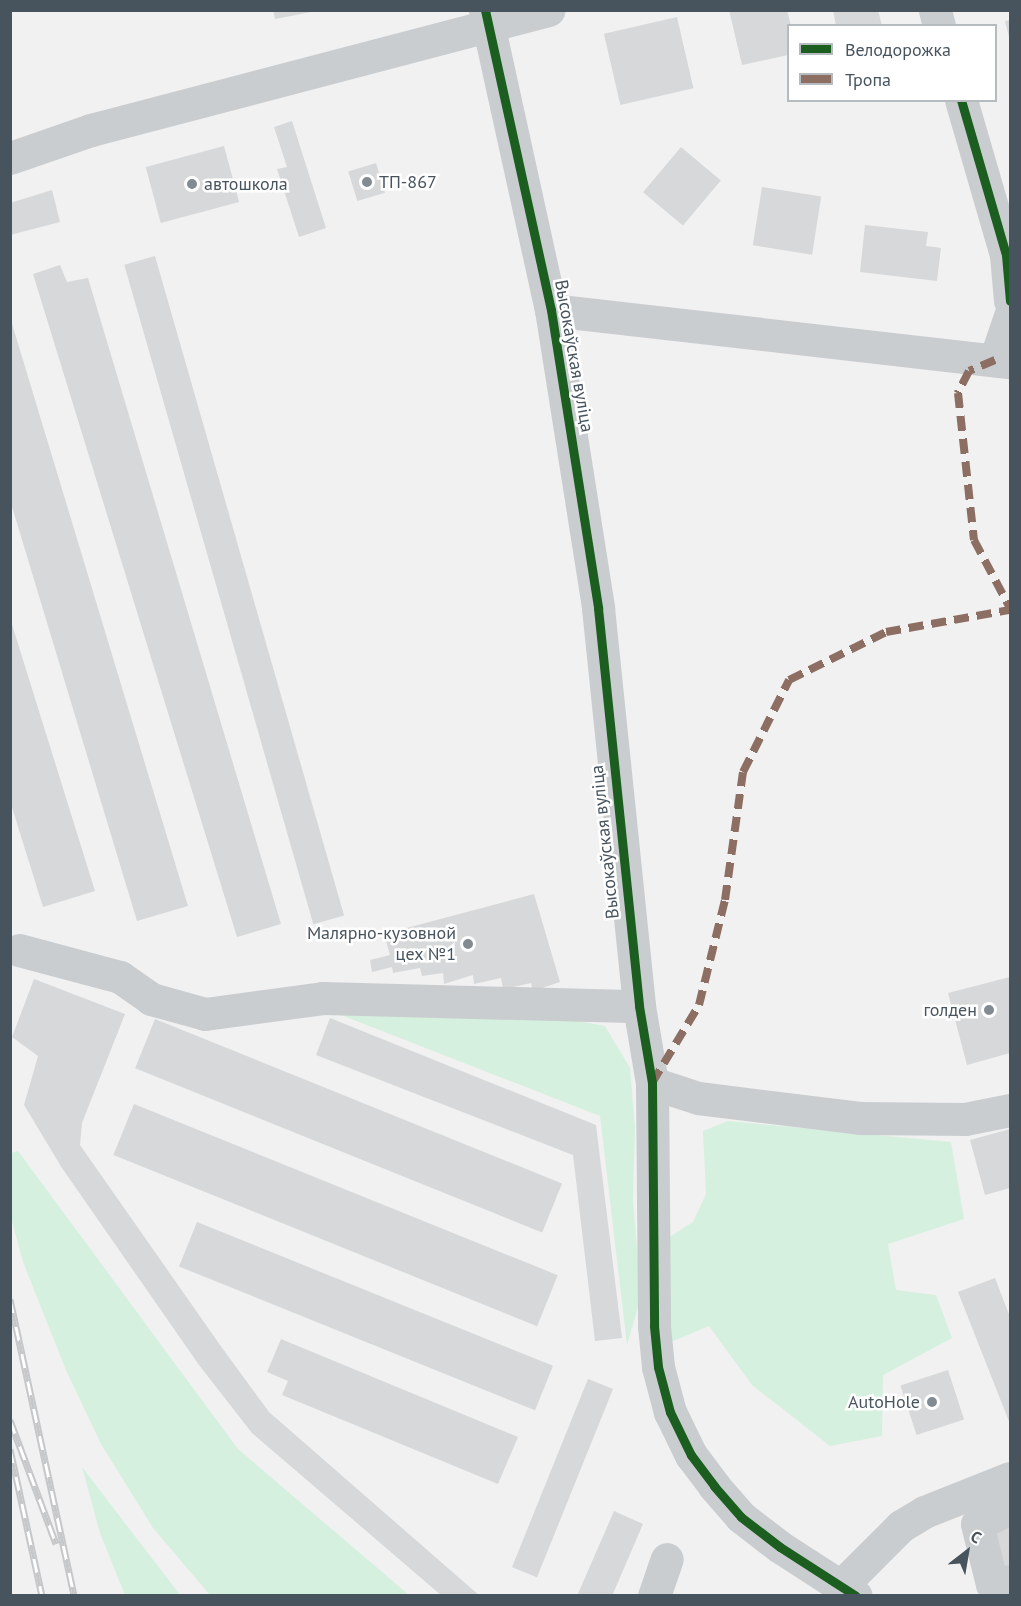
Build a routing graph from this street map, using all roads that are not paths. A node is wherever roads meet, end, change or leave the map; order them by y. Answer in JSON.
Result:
{"nodes":[{"id":1,"x":549,"y":10,"type":"edge"},
{"id":2,"x":486,"y":18,"type":"edge"},
{"id":3,"x":962,"y":102,"type":"edge"},
{"id":4,"x":10,"y":158,"type":"edge"},
{"id":5,"x":1011,"y":301,"type":"edge"},
{"id":6,"x":551,"y":310,"type":"junction"},
{"id":7,"x":1011,"y":316,"type":"edge"},
{"id":8,"x":1003,"y":361,"type":"edge"},
{"id":9,"x":19,"y":951,"type":"dead end"},
{"id":10,"x":639,"y":1006,"type":"junction"},
{"id":11,"x":652,"y":1083,"type":"junction"},
{"id":12,"x":1011,"y":1110,"type":"edge"},
{"id":13,"x":1011,"y":1478,"type":"edge"},
{"id":14,"x":1011,"y":1509,"type":"edge"},
{"id":15,"x":667,"y":1559,"type":"dead end"},
{"id":16,"x":1011,"y":1581,"type":"edge"},
{"id":17,"x":833,"y":1588,"type":"edge"},
{"id":18,"x":654,"y":1596,"type":"edge"}],
"edges":[{"from":1,"to":2,"type":"street"},
{"from":2,"to":4,"type":"street"},
{"from":2,"to":6,"type":"street","name":"Высокаўская вуліца"},
{"from":3,"to":5,"type":"street"},
{"from":6,"to":8,"type":"street"},
{"from":6,"to":10,"type":"street","name":"Высокаўская вуліца"},
{"from":7,"to":8,"type":"street"},
{"from":9,"to":10,"type":"street"},
{"from":10,"to":11,"type":"street","name":"Высокаўская вуліца"},
{"from":11,"to":12,"type":"street"},
{"from":11,"to":17,"type":"street","name":"Высокаўская вуліца"},
{"from":13,"to":17,"type":"street"},
{"from":14,"to":16,"type":"street"},
{"from":15,"to":18,"type":"street"}]}
